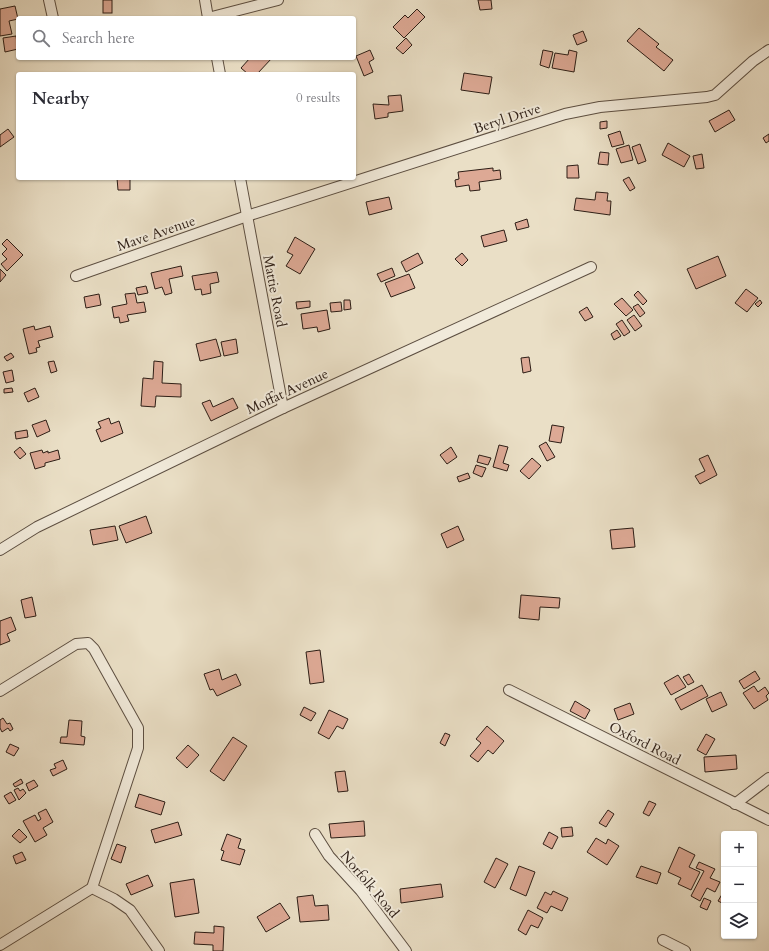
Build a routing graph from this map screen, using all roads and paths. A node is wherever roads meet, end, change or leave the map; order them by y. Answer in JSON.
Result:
{"nodes":[{"id":1,"x":49,"y":0,"type":"edge"},
{"id":2,"x":205,"y":0,"type":"edge"},
{"id":3,"x":278,"y":0,"type":"edge"},
{"id":4,"x":53,"y":16,"type":"edge"},
{"id":5,"x":208,"y":16,"type":"edge"},
{"id":6,"x":216,"y":16,"type":"edge"},
{"id":7,"x":769,"y":50,"type":"edge"},
{"id":8,"x":217,"y":60,"type":"edge"},
{"id":9,"x":220,"y":72,"type":"edge"},
{"id":10,"x":240,"y":180,"type":"edge"},
{"id":11,"x":247,"y":216,"type":"junction"},
{"id":12,"x":591,"y":267,"type":"dead end"},
{"id":13,"x":76,"y":276,"type":"dead end"},
{"id":14,"x":283,"y":408,"type":"junction"},
{"id":15,"x":0,"y":550,"type":"edge"},
{"id":16,"x":509,"y":690,"type":"dead end"},
{"id":17,"x":0,"y":691,"type":"edge"},
{"id":18,"x":769,"y":778,"type":"edge"},
{"id":19,"x":735,"y":804,"type":"junction"},
{"id":20,"x":769,"y":820,"type":"edge"},
{"id":21,"x":315,"y":834,"type":"dead end"},
{"id":22,"x":92,"y":888,"type":"junction"},
{"id":23,"x":663,"y":940,"type":"dead end"},
{"id":24,"x":0,"y":945,"type":"edge"},
{"id":25,"x":159,"y":951,"type":"edge"},
{"id":26,"x":406,"y":951,"type":"edge"},
{"id":27,"x":685,"y":951,"type":"edge"}],
"edges":[{"from":1,"to":4,"type":"street"},
{"from":2,"to":5,"type":"street"},
{"from":3,"to":6,"type":"street"},
{"from":7,"to":11,"type":"street","name":"Beryl Drive"},
{"from":8,"to":9,"type":"street"},
{"from":10,"to":11,"type":"street","name":"Mattie Road"},
{"from":11,"to":13,"type":"street","name":"Mave Avenue"},
{"from":11,"to":14,"type":"street","name":"Mattie Road"},
{"from":12,"to":14,"type":"street","name":"Moffat Avenue"},
{"from":14,"to":15,"type":"street","name":"Moffat Avenue"},
{"from":16,"to":19,"type":"street","name":"Oxford Road"},
{"from":17,"to":22,"type":"street"},
{"from":18,"to":19,"type":"street"},
{"from":19,"to":20,"type":"street","name":"Oxford Road"},
{"from":21,"to":26,"type":"street","name":"Norfolk Road"},
{"from":22,"to":24,"type":"street"},
{"from":22,"to":25,"type":"street"},
{"from":23,"to":27,"type":"street"}]}
